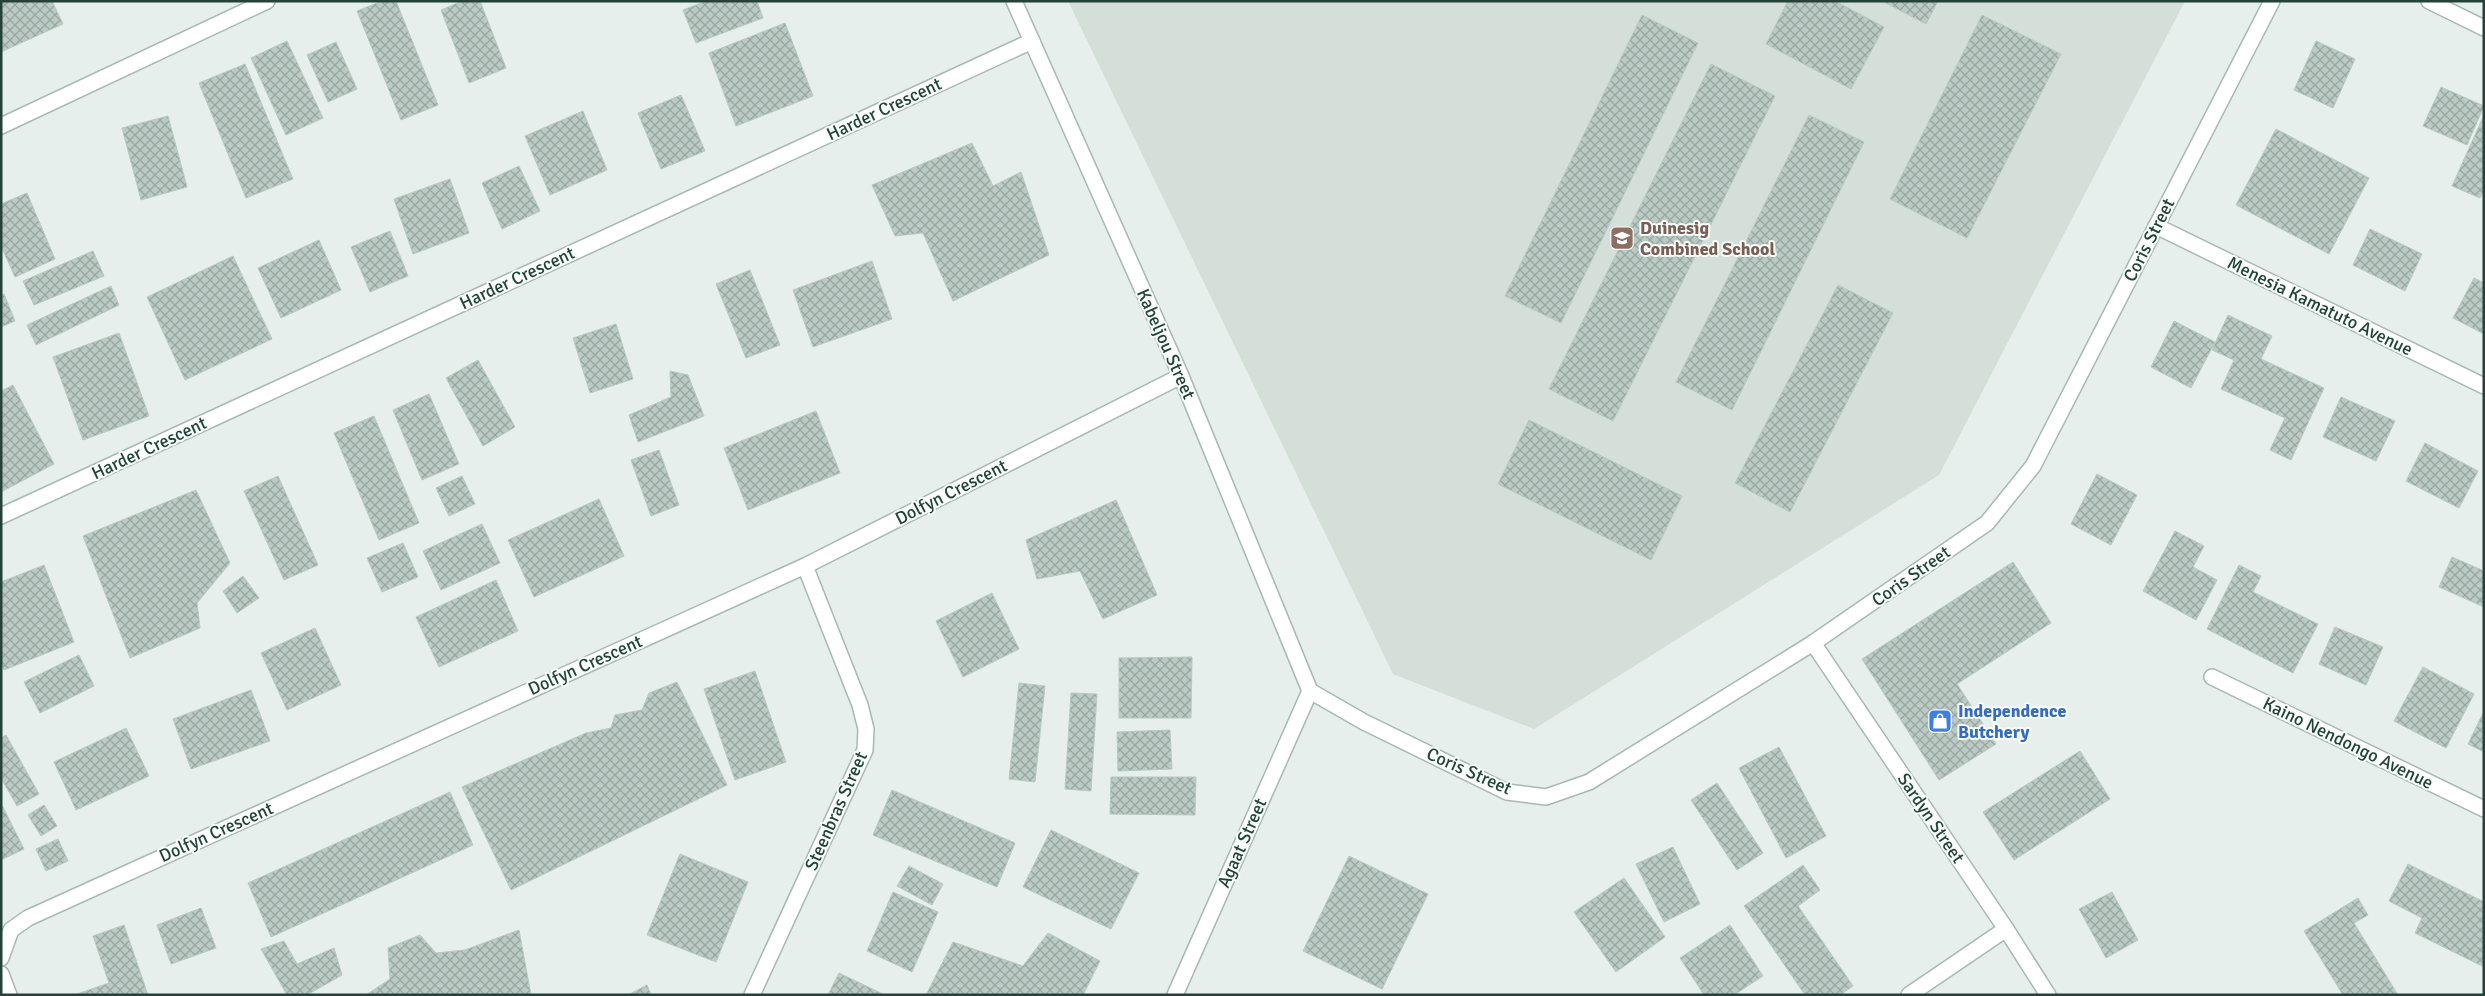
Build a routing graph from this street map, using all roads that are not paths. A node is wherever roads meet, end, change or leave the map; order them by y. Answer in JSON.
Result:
{"nodes":[{"id":1,"x":267,"y":1,"type":"edge"},
{"id":2,"x":1014,"y":1,"type":"edge"},
{"id":3,"x":2272,"y":1,"type":"edge"},
{"id":4,"x":2429,"y":1,"type":"edge"},
{"id":5,"x":2484,"y":28,"type":"edge"},
{"id":6,"x":1032,"y":41,"type":"junction"},
{"id":7,"x":1,"y":126,"type":"edge"},
{"id":8,"x":2156,"y":226,"type":"junction"},
{"id":9,"x":1181,"y":376,"type":"junction"},
{"id":10,"x":2484,"y":386,"type":"edge"},
{"id":11,"x":1,"y":516,"type":"edge"},
{"id":12,"x":805,"y":566,"type":"junction"},
{"id":13,"x":1813,"y":643,"type":"junction"},
{"id":14,"x":2212,"y":677,"type":"dead end"},
{"id":15,"x":1310,"y":691,"type":"junction"},
{"id":16,"x":2484,"y":809,"type":"edge"},
{"id":17,"x":2006,"y":929,"type":"junction"},
{"id":18,"x":1,"y":958,"type":"edge"},
{"id":19,"x":1,"y":974,"type":"edge"},
{"id":20,"x":9,"y":995,"type":"edge"},
{"id":21,"x":752,"y":995,"type":"edge"},
{"id":22,"x":1174,"y":995,"type":"edge"},
{"id":23,"x":1909,"y":995,"type":"edge"},
{"id":24,"x":2048,"y":995,"type":"edge"}],
"edges":[{"from":1,"to":7,"type":"street"},
{"from":2,"to":6,"type":"street","name":"Kabeljou Street"},
{"from":3,"to":8,"type":"street","name":"Coris Street"},
{"from":4,"to":5,"type":"street"},
{"from":6,"to":9,"type":"street","name":"Kabeljou Street"},
{"from":6,"to":11,"type":"street","name":"Harder Crescent"},
{"from":8,"to":10,"type":"street","name":"Menesia Kamatuto Avenue"},
{"from":8,"to":13,"type":"street","name":"Coris Street"},
{"from":9,"to":12,"type":"street","name":"Dolfyn Crescent"},
{"from":9,"to":15,"type":"street","name":"Kabeljou Street"},
{"from":12,"to":18,"type":"street","name":"Dolfyn Crescent"},
{"from":12,"to":21,"type":"street","name":"Steenbras Street"},
{"from":13,"to":15,"type":"street","name":"Coris Street"},
{"from":13,"to":17,"type":"street","name":"Sardyn Street"},
{"from":14,"to":16,"type":"street","name":"Kaino Nendongo Avenue"},
{"from":15,"to":22,"type":"street","name":"Agaat Street"},
{"from":17,"to":23,"type":"street"},
{"from":17,"to":24,"type":"street","name":"Sardyn Street"},
{"from":19,"to":20,"type":"street"}]}
